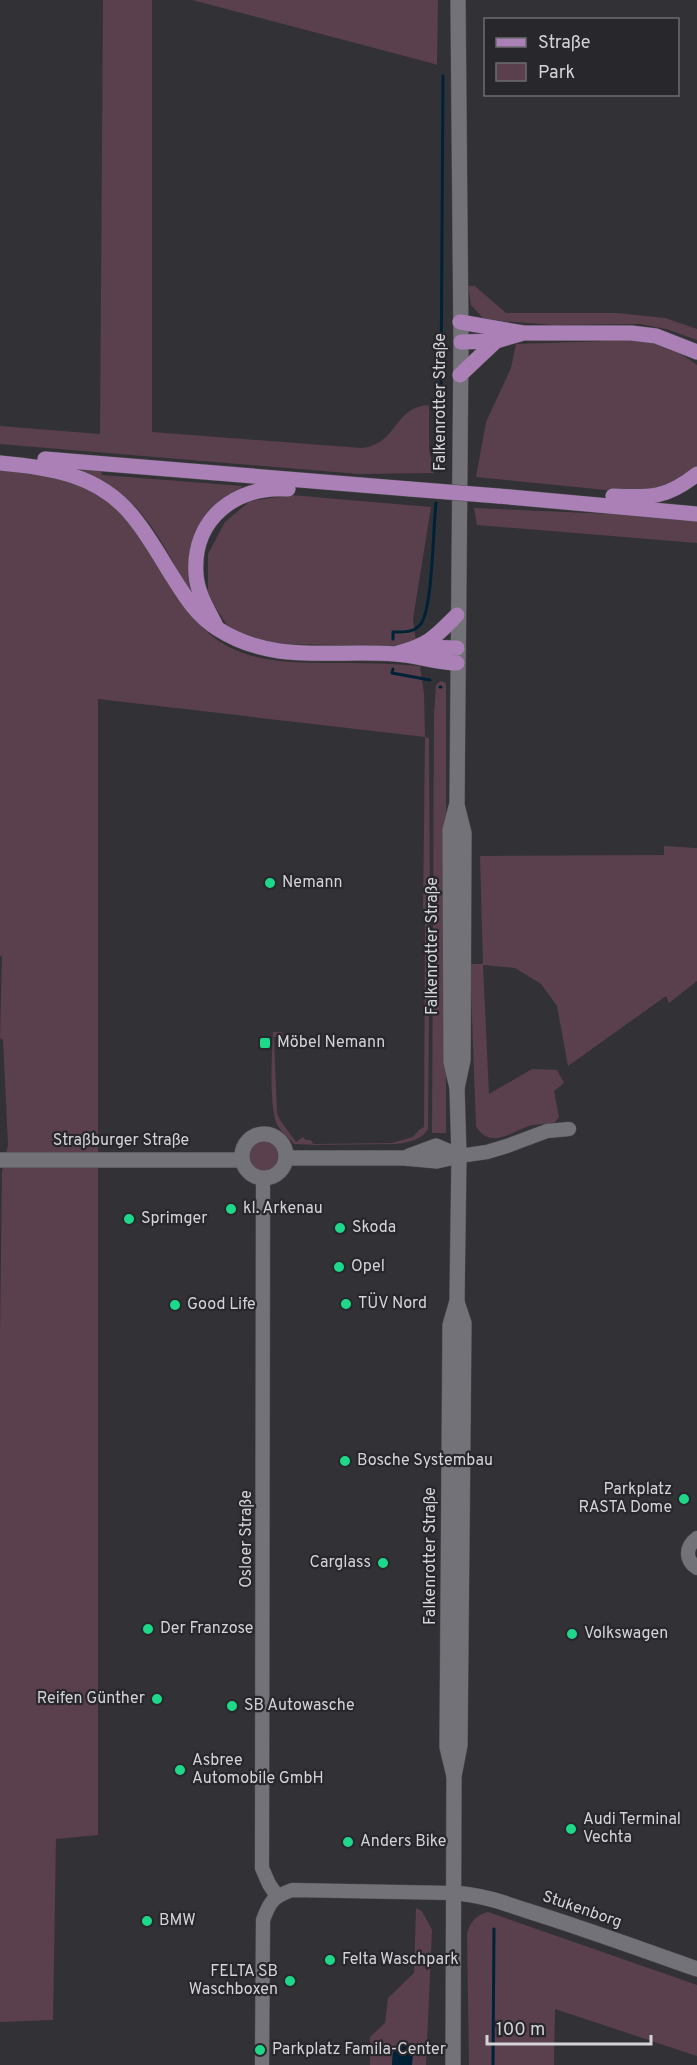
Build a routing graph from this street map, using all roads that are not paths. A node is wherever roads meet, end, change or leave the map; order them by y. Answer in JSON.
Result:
{"nodes":[{"id":1,"x":458,"y":0,"type":"edge"},
{"id":2,"x":460,"y":322,"type":"junction"},
{"id":3,"x":524,"y":333,"type":"junction"},
{"id":4,"x":496,"y":341,"type":"junction"},
{"id":5,"x":461,"y":342,"type":"junction"},
{"id":6,"x":674,"y":343,"type":"junction"},
{"id":7,"x":697,"y":352,"type":"edge"},
{"id":8,"x":697,"y":360,"type":"edge"},
{"id":9,"x":460,"y":375,"type":"junction"},
{"id":10,"x":0,"y":456,"type":"edge"},
{"id":11,"x":0,"y":463,"type":"edge"},
{"id":12,"x":697,"y":474,"type":"edge"},
{"id":13,"x":381,"y":486,"type":"junction"},
{"id":14,"x":531,"y":498,"type":"junction"},
{"id":15,"x":697,"y":514,"type":"edge"},
{"id":16,"x":457,"y":615,"type":"junction"},
{"id":17,"x":217,"y":629,"type":"junction"},
{"id":18,"x":419,"y":647,"type":"junction"},
{"id":19,"x":396,"y":654,"type":"junction"},
{"id":20,"x":457,"y":656,"type":"junction"},
{"id":21,"x":569,"y":1129,"type":"dead end"},
{"id":22,"x":459,"y":1156,"type":"junction"},
{"id":23,"x":286,"y":1158,"type":"junction"},
{"id":24,"x":0,"y":1160,"type":"edge"},
{"id":25,"x":242,"y":1160,"type":"junction"},
{"id":26,"x":263,"y":1179,"type":"junction"},
{"id":27,"x":697,"y":1538,"type":"edge"},
{"id":28,"x":697,"y":1568,"type":"edge"},
{"id":29,"x":453,"y":1893,"type":"junction"},
{"id":30,"x":277,"y":1896,"type":"junction"},
{"id":31,"x":697,"y":1969,"type":"edge"},
{"id":32,"x":262,"y":2065,"type":"edge"},
{"id":33,"x":453,"y":2065,"type":"edge"}],
"edges":[{"from":1,"to":2,"type":"main road","name":"Falkenrotter Straße"},
{"from":2,"to":3,"type":"main road"},
{"from":2,"to":5,"type":"main road","name":"Falkenrotter Straße"},
{"from":3,"to":4,"type":"main road"},
{"from":3,"to":6,"type":"main road"},
{"from":4,"to":5,"type":"main road"},
{"from":4,"to":9,"type":"main road"},
{"from":5,"to":9,"type":"main road","name":"Falkenrotter Straße"},
{"from":6,"to":7,"type":"main road"},
{"from":6,"to":8,"type":"main road"},
{"from":9,"to":16,"type":"main road","name":"Falkenrotter Straße"},
{"from":10,"to":13,"type":"main road"},
{"from":11,"to":17,"type":"main road"},
{"from":12,"to":14,"type":"main road"},
{"from":13,"to":14,"type":"main road","bridge":true},
{"from":13,"to":17,"type":"main road"},
{"from":14,"to":15,"type":"main road"},
{"from":16,"to":18,"type":"main road"},
{"from":16,"to":20,"type":"main road","name":"Falkenrotter Straße"},
{"from":17,"to":19,"type":"main road"},
{"from":18,"to":19,"type":"main road"},
{"from":18,"to":20,"type":"main road"},
{"from":19,"to":20,"type":"main road"},
{"from":20,"to":22,"type":"main road","name":"Falkenrotter Straße"},
{"from":21,"to":22,"type":"street"},
{"from":22,"to":23,"type":"main road"},
{"from":22,"to":29,"type":"main road","name":"Falkenrotter Straße"},
{"from":23,"to":25,"type":"main road"},
{"from":23,"to":26,"type":"main road"},
{"from":24,"to":25,"type":"main road","name":"Straßburger Straße"},
{"from":25,"to":26,"type":"main road"},
{"from":26,"to":30,"type":"street","name":"Osloer Straße"},
{"from":27,"to":28,"type":"street"},
{"from":29,"to":30,"type":"street"},
{"from":29,"to":31,"type":"main road","name":"Stukenborg"},
{"from":29,"to":33,"type":"main road","name":"Falkenrotter Straße"},
{"from":30,"to":32,"type":"street"}]}
